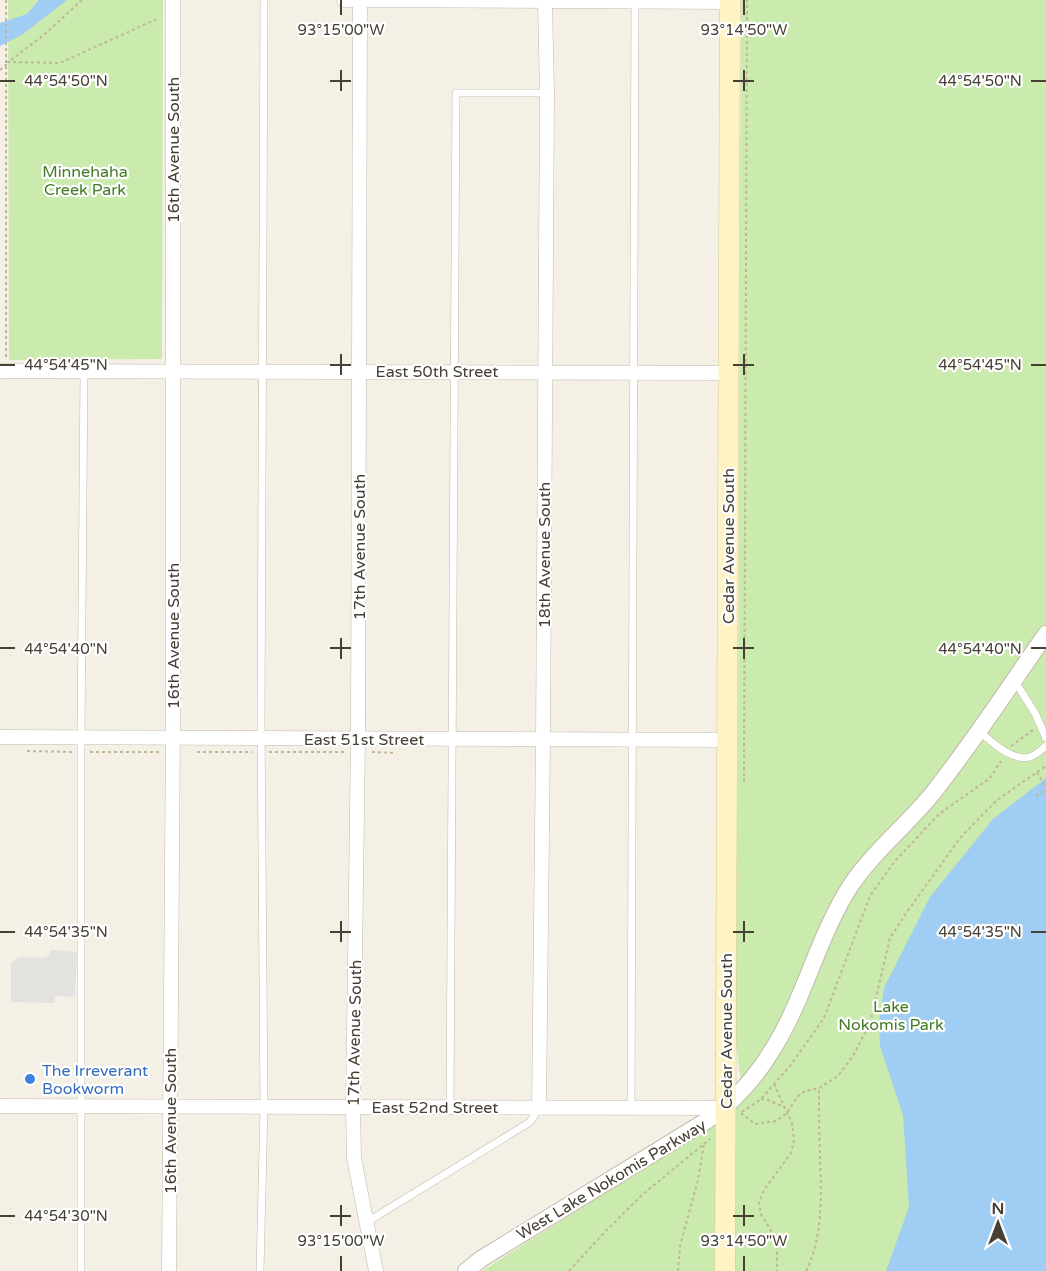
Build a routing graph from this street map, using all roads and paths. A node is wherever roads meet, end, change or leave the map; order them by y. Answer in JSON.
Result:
{"nodes":[{"id":1,"x":6,"y":0,"type":"edge"},
{"id":2,"x":82,"y":0,"type":"edge"},
{"id":3,"x":173,"y":0,"type":"edge"},
{"id":4,"x":264,"y":0,"type":"edge"},
{"id":5,"x":344,"y":0,"type":"edge"},
{"id":6,"x":360,"y":0,"type":"edge"},
{"id":7,"x":545,"y":1,"type":"edge"},
{"id":8,"x":635,"y":1,"type":"edge"},
{"id":9,"x":736,"y":1,"type":"edge"},
{"id":10,"x":166,"y":15,"type":"dead end"},
{"id":11,"x":8,"y":63,"type":"junction"},
{"id":12,"x":0,"y":70,"type":"edge"},
{"id":13,"x":547,"y":93,"type":"junction"},
{"id":14,"x":3,"y":365,"type":"edge"},
{"id":15,"x":84,"y":370,"type":"junction"},
{"id":16,"x":174,"y":370,"type":"junction"},
{"id":17,"x":264,"y":370,"type":"junction"},
{"id":18,"x":360,"y":371,"type":"junction"},
{"id":19,"x":455,"y":371,"type":"junction"},
{"id":20,"x":545,"y":371,"type":"junction"},
{"id":21,"x":634,"y":372,"type":"junction"},
{"id":22,"x":729,"y":373,"type":"junction"},
{"id":23,"x":1046,"y":634,"type":"edge"},
{"id":24,"x":1014,"y":680,"type":"junction"},
{"id":25,"x":1041,"y":726,"type":"junction"},
{"id":26,"x":979,"y":731,"type":"junction"},
{"id":27,"x":81,"y":736,"type":"junction"},
{"id":28,"x":0,"y":737,"type":"edge"},
{"id":29,"x":261,"y":737,"type":"junction"},
{"id":30,"x":173,"y":738,"type":"junction"},
{"id":31,"x":1046,"y":738,"type":"edge"},
{"id":32,"x":358,"y":739,"type":"junction"},
{"id":33,"x":452,"y":739,"type":"junction"},
{"id":34,"x":543,"y":740,"type":"junction"},
{"id":35,"x":631,"y":740,"type":"junction"},
{"id":36,"x":728,"y":740,"type":"junction"},
{"id":37,"x":1046,"y":746,"type":"edge"},
{"id":38,"x":1008,"y":752,"type":"junction"},
{"id":39,"x":1046,"y":766,"type":"edge"},
{"id":40,"x":1036,"y":772,"type":"junction"},
{"id":41,"x":744,"y":784,"type":"dead end"},
{"id":42,"x":1046,"y":789,"type":"edge"},
{"id":43,"x":1036,"y":796,"type":"dead end"},
{"id":44,"x":774,"y":1084,"type":"junction"},
{"id":45,"x":819,"y":1088,"type":"junction"},
{"id":46,"x":740,"y":1094,"type":"junction"},
{"id":47,"x":0,"y":1106,"type":"edge"},
{"id":48,"x":82,"y":1107,"type":"junction"},
{"id":49,"x":170,"y":1107,"type":"junction"},
{"id":50,"x":264,"y":1107,"type":"junction"},
{"id":51,"x":353,"y":1107,"type":"junction"},
{"id":52,"x":784,"y":1107,"type":"junction"},
{"id":53,"x":450,"y":1108,"type":"junction"},
{"id":54,"x":539,"y":1108,"type":"junction"},
{"id":55,"x":631,"y":1108,"type":"junction"},
{"id":56,"x":725,"y":1108,"type":"junction"},
{"id":57,"x":787,"y":1113,"type":"junction"},
{"id":58,"x":367,"y":1222,"type":"junction"},
{"id":59,"x":81,"y":1271,"type":"edge"},
{"id":60,"x":169,"y":1271,"type":"edge"},
{"id":61,"x":260,"y":1271,"type":"edge"},
{"id":62,"x":376,"y":1271,"type":"edge"},
{"id":63,"x":466,"y":1271,"type":"edge"},
{"id":64,"x":569,"y":1271,"type":"edge"},
{"id":65,"x":678,"y":1271,"type":"edge"},
{"id":66,"x":724,"y":1271,"type":"edge"},
{"id":67,"x":777,"y":1271,"type":"edge"},
{"id":68,"x":806,"y":1271,"type":"edge"}],
"edges":[{"from":1,"to":11,"type":"path"},
{"from":2,"to":11,"type":"path"},
{"from":3,"to":16,"type":"street","name":"16th Avenue South"},
{"from":4,"to":17,"type":"lane"},
{"from":5,"to":6,"type":"street"},
{"from":6,"to":7,"type":"street"},
{"from":6,"to":18,"type":"street","name":"17th Avenue South"},
{"from":7,"to":8,"type":"street"},
{"from":7,"to":13,"type":"street","name":"18th Avenue South"},
{"from":8,"to":9,"type":"street"},
{"from":8,"to":21,"type":"lane"},
{"from":9,"to":22,"type":"main road","name":"Cedar Avenue South"},
{"from":9,"to":41,"type":"path"},
{"from":10,"to":11,"type":"path"},
{"from":11,"to":12,"type":"path"},
{"from":11,"to":14,"type":"path"},
{"from":13,"to":19,"type":"lane"},
{"from":13,"to":20,"type":"street","name":"18th Avenue South"},
{"from":14,"to":15,"type":"street","name":"East 50th Street"},
{"from":15,"to":16,"type":"street","name":"East 50th Street"},
{"from":15,"to":27,"type":"lane"},
{"from":16,"to":17,"type":"street","name":"East 50th Street"},
{"from":16,"to":30,"type":"street","name":"16th Avenue South"},
{"from":17,"to":18,"type":"street","name":"East 50th Street"},
{"from":17,"to":29,"type":"lane"},
{"from":18,"to":19,"type":"street","name":"East 50th Street"},
{"from":18,"to":32,"type":"street","name":"17th Avenue South"},
{"from":19,"to":20,"type":"street","name":"East 50th Street"},
{"from":19,"to":33,"type":"lane"},
{"from":20,"to":21,"type":"street","name":"East 50th Street"},
{"from":20,"to":34,"type":"street","name":"18th Avenue South"},
{"from":21,"to":22,"type":"street","name":"East 50th Street"},
{"from":21,"to":35,"type":"lane"},
{"from":22,"to":36,"type":"main road","name":"Cedar Avenue South"},
{"from":23,"to":24,"type":"street","name":"West Lake Nokomis Parkway"},
{"from":24,"to":25,"type":"lane"},
{"from":24,"to":26,"type":"street","name":"West Lake Nokomis Parkway"},
{"from":25,"to":31,"type":"lane"},
{"from":25,"to":38,"type":"path"},
{"from":26,"to":38,"type":"lane"},
{"from":26,"to":46,"type":"street","name":"West Lake Nokomis Parkway"},
{"from":27,"to":28,"type":"street","name":"East 51st Street"},
{"from":27,"to":30,"type":"street","name":"East 51st Street"},
{"from":27,"to":48,"type":"lane"},
{"from":29,"to":30,"type":"street","name":"East 51st Street"},
{"from":29,"to":32,"type":"street","name":"East 51st Street"},
{"from":29,"to":50,"type":"lane"},
{"from":30,"to":49,"type":"street","name":"16th Avenue South"},
{"from":32,"to":33,"type":"street","name":"East 51st Street"},
{"from":32,"to":51,"type":"street","name":"17th Avenue South"},
{"from":33,"to":34,"type":"street","name":"East 51st Street"},
{"from":33,"to":53,"type":"lane"},
{"from":34,"to":35,"type":"street","name":"East 51st Street"},
{"from":34,"to":54,"type":"street","name":"18th Avenue South"},
{"from":35,"to":36,"type":"street","name":"East 51st Street"},
{"from":35,"to":55,"type":"lane"},
{"from":36,"to":56,"type":"main road","name":"Cedar Avenue South"},
{"from":37,"to":38,"type":"lane"},
{"from":38,"to":44,"type":"path"},
{"from":39,"to":40,"type":"path"},
{"from":40,"to":42,"type":"path"},
{"from":40,"to":45,"type":"path"},
{"from":42,"to":43,"type":"path"},
{"from":44,"to":52,"type":"path"},
{"from":44,"to":52,"type":"path"},
{"from":45,"to":57,"type":"path"},
{"from":45,"to":68,"type":"path"},
{"from":46,"to":56,"type":"street","name":"West Lake Nokomis Parkway"},
{"from":46,"to":57,"type":"path"},
{"from":47,"to":48,"type":"street","name":"East 52nd Street"},
{"from":48,"to":49,"type":"street","name":"East 52nd Street"},
{"from":48,"to":59,"type":"lane"},
{"from":49,"to":50,"type":"street","name":"East 52nd Street"},
{"from":49,"to":60,"type":"street","name":"16th Avenue South"},
{"from":50,"to":51,"type":"street","name":"East 52nd Street"},
{"from":50,"to":61,"type":"lane"},
{"from":51,"to":53,"type":"street","name":"East 52nd Street"},
{"from":51,"to":58,"type":"street","name":"17th Avenue South"},
{"from":52,"to":57,"type":"path"},
{"from":53,"to":54,"type":"street","name":"East 52nd Street"},
{"from":54,"to":55,"type":"street","name":"East 52nd Street"},
{"from":54,"to":58,"type":"lane"},
{"from":55,"to":56,"type":"street","name":"East 52nd Street"},
{"from":56,"to":63,"type":"street","name":"West Lake Nokomis Parkway"},
{"from":56,"to":66,"type":"main road","name":"Cedar Avenue South"},
{"from":57,"to":67,"type":"path"},
{"from":58,"to":62,"type":"street","name":"17th Avenue South"},
{"from":64,"to":65,"type":"path"}]}
